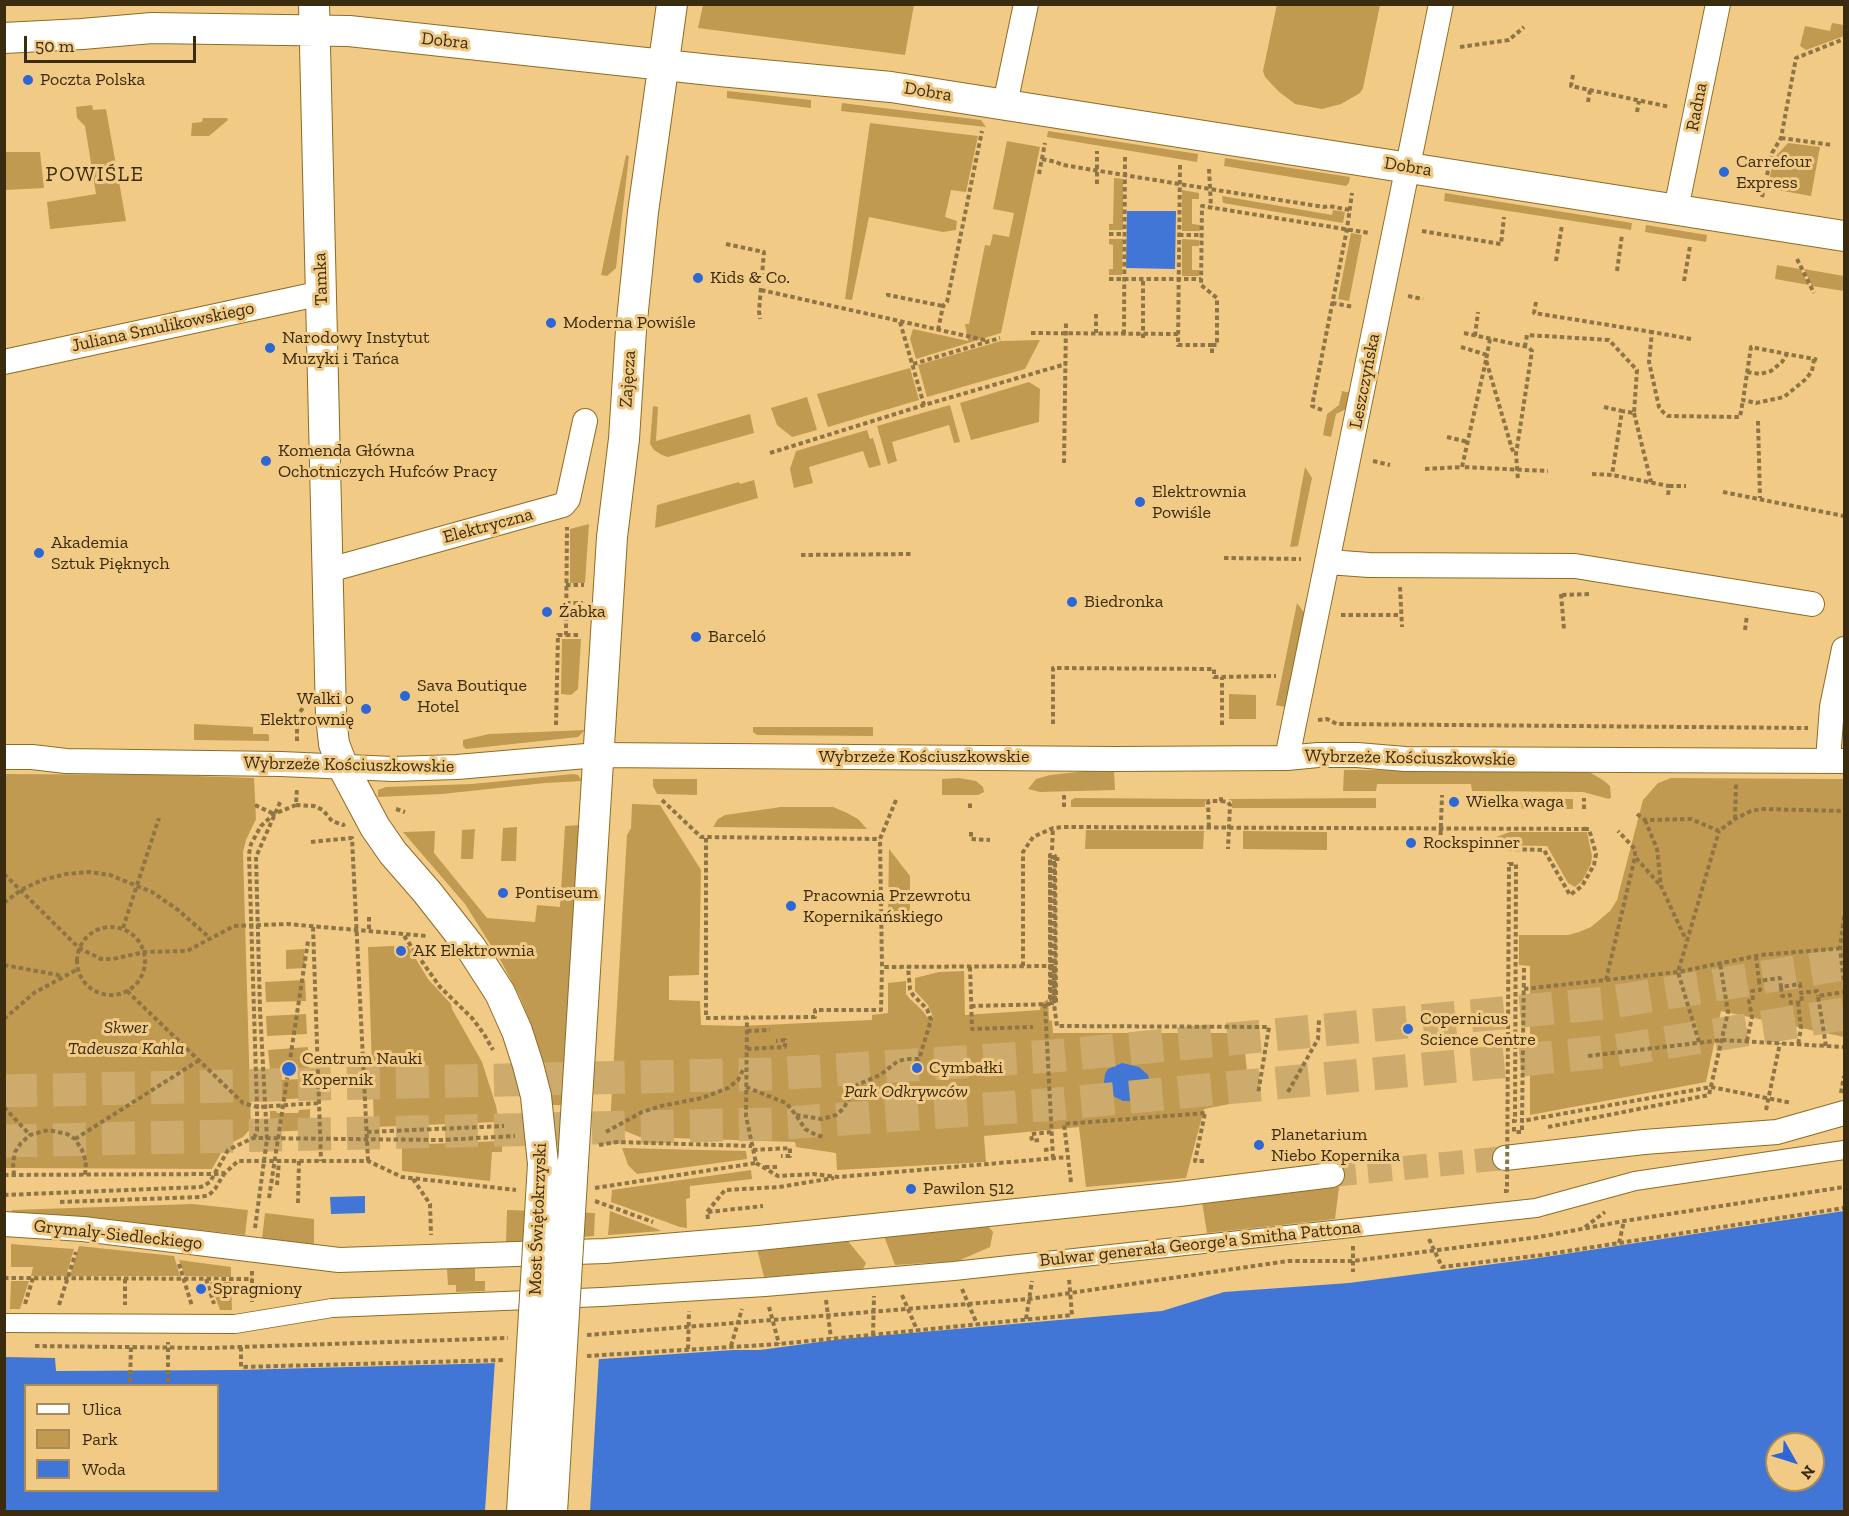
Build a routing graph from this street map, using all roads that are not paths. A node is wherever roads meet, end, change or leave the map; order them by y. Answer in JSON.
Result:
{"nodes":[{"id":1,"x":672,"y":4,"type":"edge"},
{"id":2,"x":1026,"y":4,"type":"edge"},
{"id":3,"x":1442,"y":4,"type":"edge"},
{"id":4,"x":1718,"y":4,"type":"edge"},
{"id":5,"x":314,"y":17,"type":"edge"},
{"id":6,"x":4,"y":38,"type":"edge"},
{"id":7,"x":663,"y":64,"type":"junction"},
{"id":8,"x":1005,"y":104,"type":"junction"},
{"id":9,"x":1408,"y":167,"type":"junction"},
{"id":10,"x":1676,"y":209,"type":"junction"},
{"id":11,"x":1845,"y":236,"type":"edge"},
{"id":12,"x":322,"y":293,"type":"junction"},
{"id":13,"x":4,"y":362,"type":"edge"},
{"id":14,"x":585,"y":421,"type":"dead end"},
{"id":15,"x":1328,"y":562,"type":"junction"},
{"id":16,"x":329,"y":570,"type":"junction"},
{"id":17,"x":1812,"y":604,"type":"dead end"},
{"id":18,"x":1845,"y":649,"type":"edge"},
{"id":19,"x":598,"y":756,"type":"junction"},
{"id":20,"x":4,"y":757,"type":"edge"},
{"id":21,"x":1287,"y":758,"type":"junction"},
{"id":22,"x":1836,"y":760,"type":"edge"},
{"id":23,"x":343,"y":767,"type":"junction"},
{"id":24,"x":1843,"y":1103,"type":"edge"},
{"id":25,"x":1845,"y":1150,"type":"edge"},
{"id":26,"x":1505,"y":1158,"type":"tunnel mouth"},
{"id":27,"x":1332,"y":1175,"type":"tunnel mouth"},
{"id":28,"x":4,"y":1224,"type":"edge"},
{"id":29,"x":4,"y":1323,"type":"edge"},
{"id":30,"x":522,"y":1512,"type":"edge"},
{"id":31,"x":552,"y":1512,"type":"edge"}],
"edges":[{"from":1,"to":7,"type":"street","name":"Zajęcza"},
{"from":2,"to":8,"type":"street"},
{"from":3,"to":9,"type":"street","name":"Leszczyńska"},
{"from":4,"to":10,"type":"street","name":"Radna"},
{"from":5,"to":6,"type":"street","name":"Dobra"},
{"from":5,"to":7,"type":"street","name":"Dobra"},
{"from":5,"to":12,"type":"street","name":"Tamka"},
{"from":7,"to":8,"type":"street","name":"Dobra"},
{"from":7,"to":19,"type":"street","name":"Zajęcza"},
{"from":8,"to":9,"type":"street","name":"Dobra"},
{"from":9,"to":10,"type":"street","name":"Dobra"},
{"from":9,"to":15,"type":"street","name":"Leszczyńska"},
{"from":10,"to":11,"type":"street","name":"Dobra"},
{"from":12,"to":13,"type":"street","name":"Juliana Smulikowskiego"},
{"from":12,"to":16,"type":"street","name":"Tamka"},
{"from":14,"to":16,"type":"street","name":"Elektryczna"},
{"from":15,"to":17,"type":"street"},
{"from":15,"to":21,"type":"street","name":"Leszczyńska"},
{"from":16,"to":23,"type":"street","name":"Tamka"},
{"from":18,"to":22,"type":"street"},
{"from":19,"to":21,"type":"street","name":"Wybrzeże Kościuszkowskie"},
{"from":19,"to":23,"type":"street","name":"Wybrzeże Kościuszkowskie"},
{"from":19,"to":31,"type":"street","name":"Most Świętokrzyski","bridge":true},
{"from":20,"to":23,"type":"street","name":"Wybrzeże Kościuszkowskie"},
{"from":21,"to":22,"type":"street","name":"Wybrzeże Kościuszkowskie"},
{"from":23,"to":30,"type":"street","name":"Most Świętokrzyski","bridge":true},
{"from":24,"to":26,"type":"street"},
{"from":25,"to":29,"type":"street","name":"Bulwar generała George'a Smitha Pattona"},
{"from":27,"to":28,"type":"street","name":"Grymaly-Siedleckiego"}]}
